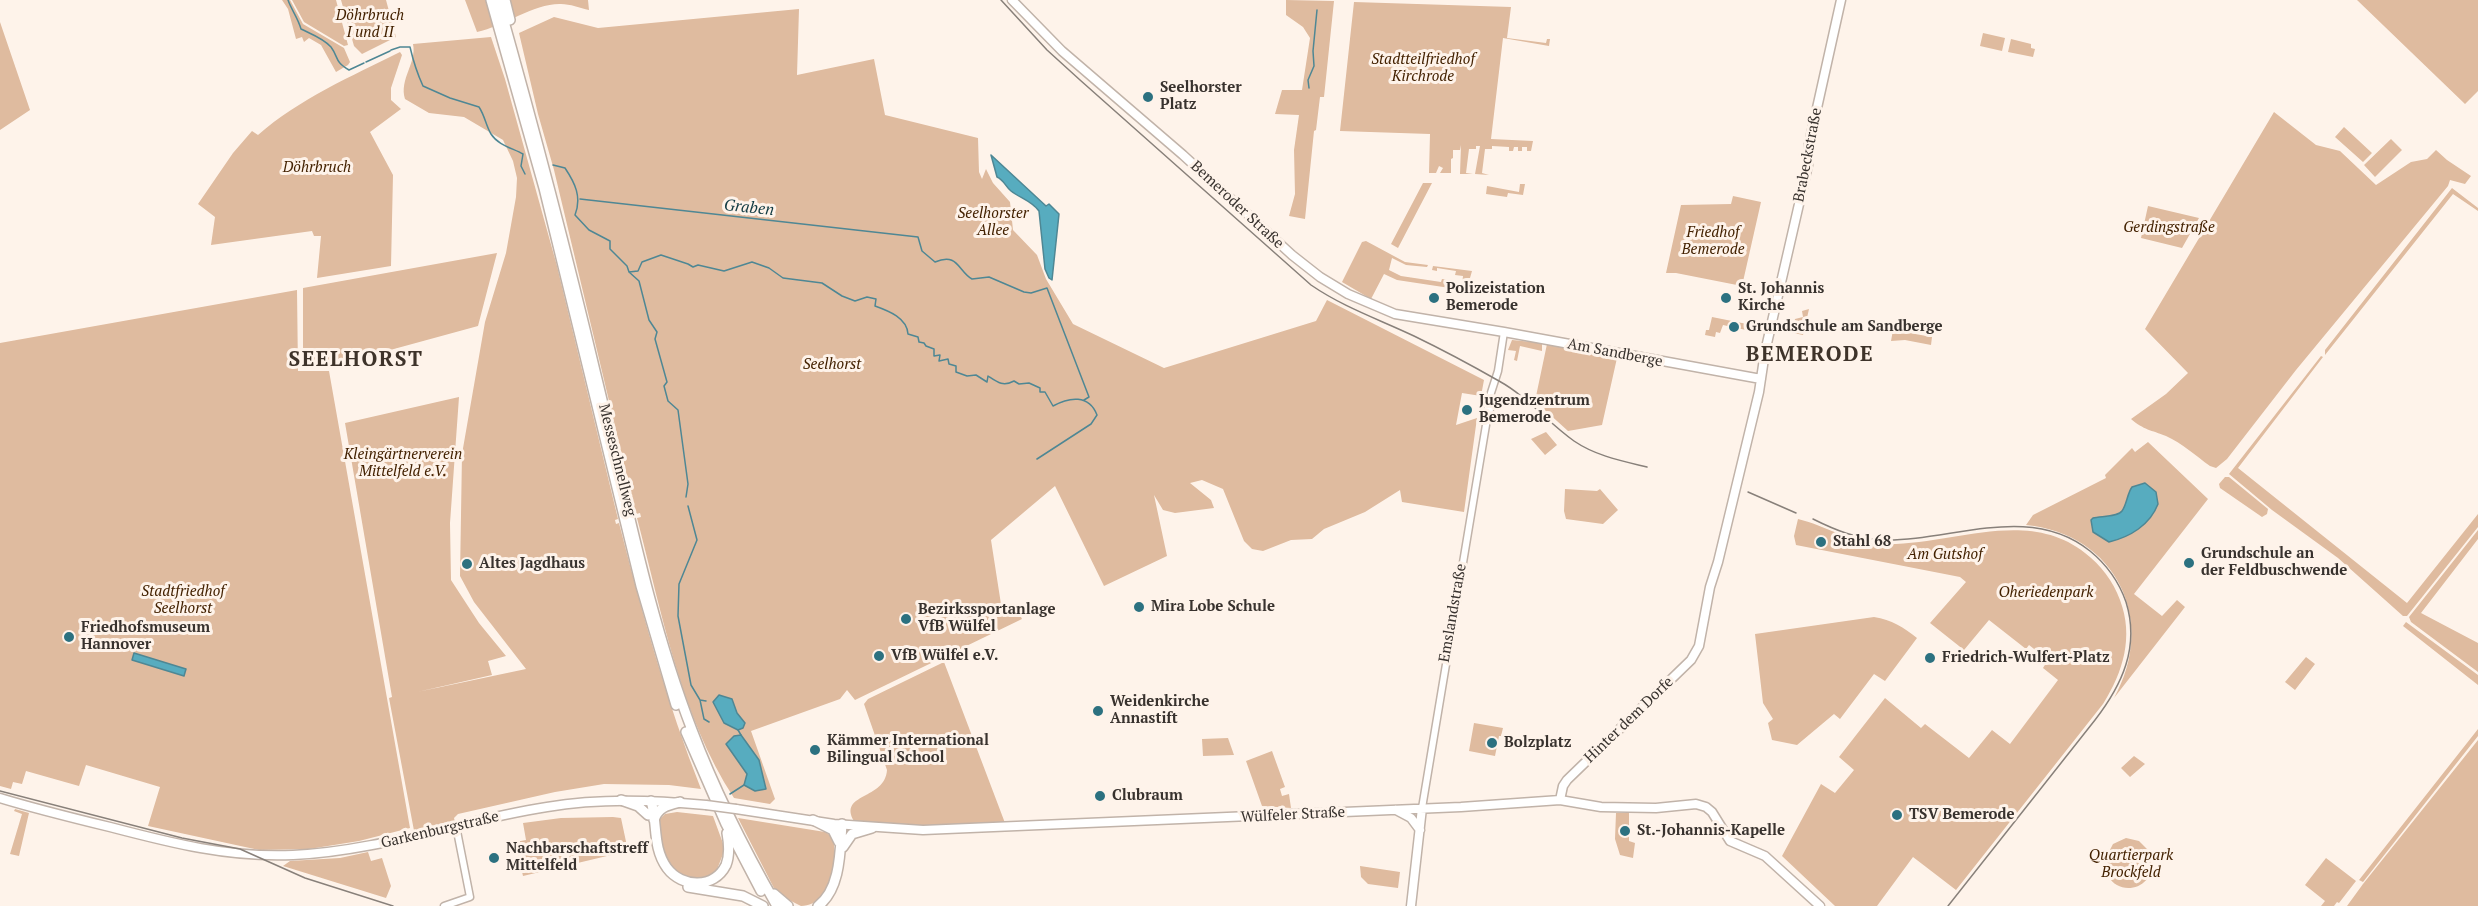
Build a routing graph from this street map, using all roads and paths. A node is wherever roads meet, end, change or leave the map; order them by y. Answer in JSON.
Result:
{"nodes":[{"id":1,"x":485,"y":0,"type":"edge"},
{"id":2,"x":491,"y":0,"type":"edge"},
{"id":3,"x":498,"y":0,"type":"edge"},
{"id":4,"x":505,"y":0,"type":"edge"},
{"id":5,"x":1012,"y":0,"type":"edge"},
{"id":6,"x":1841,"y":0,"type":"edge"},
{"id":7,"x":506,"y":54,"type":"junction"},
{"id":8,"x":523,"y":90,"type":"junction"},
{"id":9,"x":1504,"y":332,"type":"junction"},
{"id":10,"x":1761,"y":381,"type":"junction"},
{"id":11,"x":1701,"y":640,"type":"joint"},
{"id":12,"x":0,"y":798,"type":"edge"},
{"id":13,"x":621,"y":800,"type":"junction"},
{"id":14,"x":1560,"y":800,"type":"junction"},
{"id":15,"x":651,"y":801,"type":"junction"},
{"id":16,"x":680,"y":802,"type":"junction"},
{"id":17,"x":1422,"y":808,"type":"junction"},
{"id":18,"x":1396,"y":810,"type":"junction"},
{"id":19,"x":651,"y":819,"type":"junction"},
{"id":20,"x":813,"y":820,"type":"junction"},
{"id":21,"x":726,"y":824,"type":"junction"},
{"id":22,"x":845,"y":825,"type":"junction"},
{"id":23,"x":456,"y":826,"type":"junction"},
{"id":24,"x":872,"y":828,"type":"junction"},
{"id":25,"x":884,"y":829,"type":"joint"},
{"id":26,"x":1420,"y":830,"type":"junction"},
{"id":27,"x":842,"y":847,"type":"junction"},
{"id":28,"x":765,"y":885,"type":"junction"},
{"id":29,"x":444,"y":906,"type":"edge"},
{"id":30,"x":763,"y":906,"type":"edge"},
{"id":31,"x":770,"y":906,"type":"edge"},
{"id":32,"x":777,"y":906,"type":"edge"},
{"id":33,"x":788,"y":906,"type":"edge"},
{"id":34,"x":818,"y":906,"type":"edge"},
{"id":35,"x":826,"y":906,"type":"edge"},
{"id":36,"x":1411,"y":906,"type":"edge"},
{"id":37,"x":1820,"y":906,"type":"edge"}],
"edges":[{"from":1,"to":7,"type":"highway"},
{"from":2,"to":7,"type":"highway","name":"Messeschnellweg"},
{"from":3,"to":8,"type":"highway","name":"Messeschnellweg"},
{"from":4,"to":8,"type":"highway"},
{"from":5,"to":9,"type":"main road","name":"Bemeroder Straße"},
{"from":6,"to":10,"type":"main road","name":"Brabeckstraße"},
{"from":7,"to":21,"type":"highway","name":"Messeschnellweg"},
{"from":8,"to":28,"type":"highway","name":"Messeschnellweg"},
{"from":9,"to":10,"type":"main road","name":"Am Sandberge"},
{"from":9,"to":17,"type":"street","name":"Emslandstraße"},
{"from":10,"to":11,"type":"main road","name":"Brabeckstraße"},
{"from":11,"to":14,"type":"main road","name":"Hinter dem Dorfe"},
{"from":12,"to":23,"type":"main road","name":"Garkenburgstraße"},
{"from":13,"to":15,"type":"main road","name":"Garkenburgstraße"},
{"from":13,"to":19,"type":"highway"},
{"from":13,"to":23,"type":"main road","name":"Garkenburgstraße"},
{"from":14,"to":17,"type":"main road","name":"Wülfeler Straße"},
{"from":14,"to":37,"type":"main road","name":"Wülfeler Straße"},
{"from":15,"to":16,"type":"main road","name":"Garkenburgstraße"},
{"from":15,"to":19,"type":"highway"},
{"from":16,"to":19,"type":"highway"},
{"from":16,"to":20,"type":"main road","name":"Garkenburgstraße","bridge":true},
{"from":17,"to":18,"type":"main road","name":"Wülfeler Straße"},
{"from":17,"to":26,"type":"main road"},
{"from":18,"to":25,"type":"main road","name":"Wülfeler Straße"},
{"from":18,"to":26,"type":"main road"},
{"from":19,"to":21,"type":"highway"},
{"from":19,"to":30,"type":"highway"},
{"from":20,"to":22,"type":"main road","name":"Garkenburgstraße"},
{"from":20,"to":27,"type":"highway"},
{"from":21,"to":31,"type":"highway","name":"Messeschnellweg"},
{"from":22,"to":24,"type":"main road","name":"Garkenburgstraße"},
{"from":22,"to":27,"type":"highway"},
{"from":23,"to":29,"type":"street"},
{"from":24,"to":25,"type":"main road","name":"Garkenburgstraße"},
{"from":24,"to":27,"type":"highway"},
{"from":26,"to":36,"type":"main road"},
{"from":27,"to":34,"type":"highway"},
{"from":27,"to":35,"type":"highway"},
{"from":28,"to":32,"type":"highway","name":"Messeschnellweg"},
{"from":28,"to":33,"type":"highway"}]}
